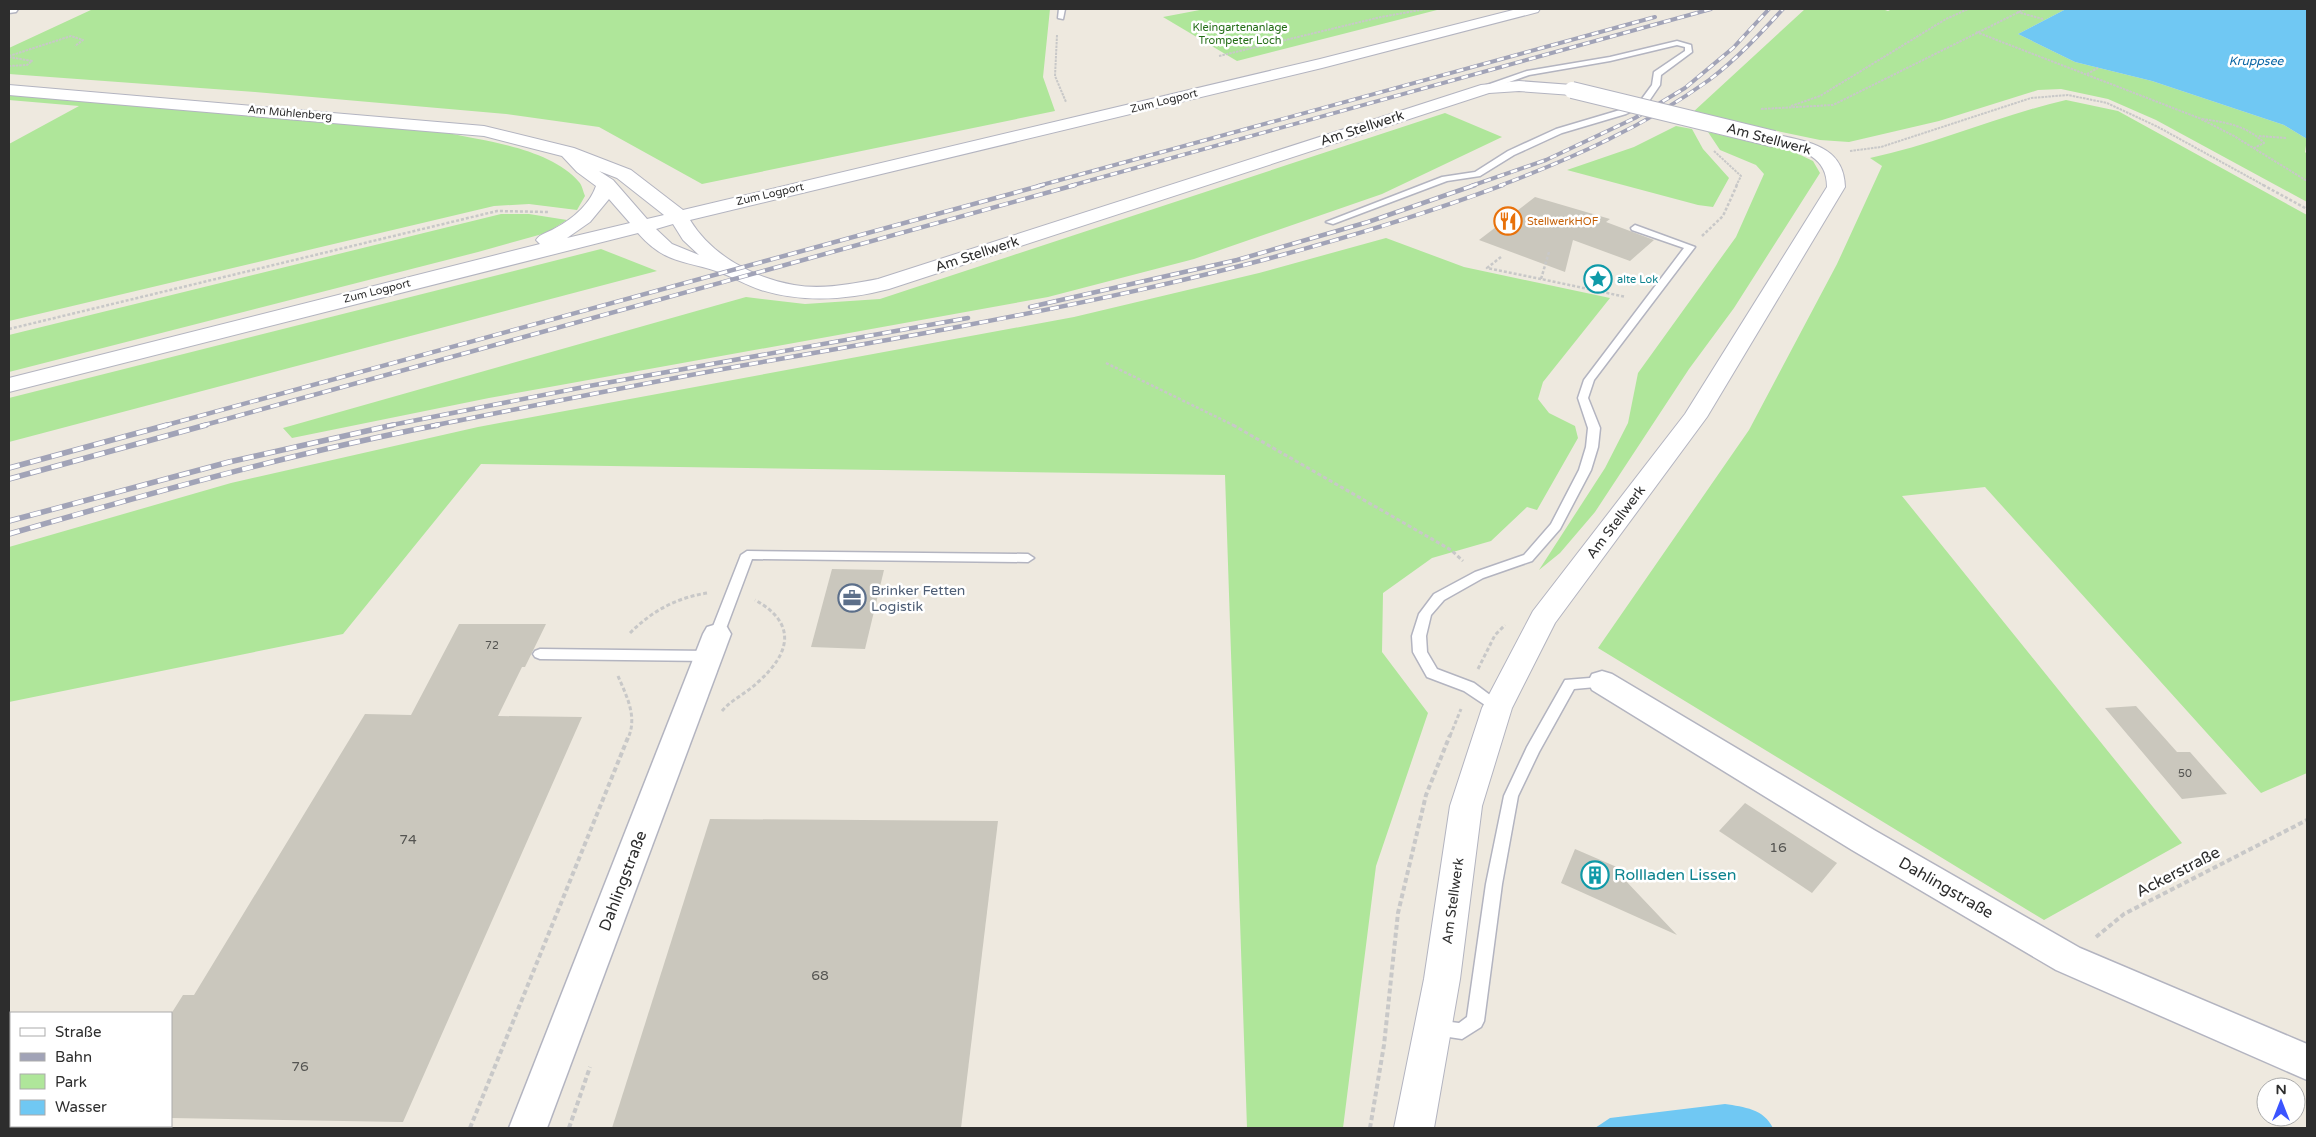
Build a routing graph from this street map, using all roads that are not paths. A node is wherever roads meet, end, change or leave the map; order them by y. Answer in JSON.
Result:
{"nodes":[{"id":1,"x":1062,"y":9,"type":"edge"},
{"id":2,"x":1533,"y":9,"type":"edge"},
{"id":3,"x":1061,"y":18,"type":"dead end"},
{"id":4,"x":1487,"y":88,"type":"junction"},
{"id":5,"x":9,"y":90,"type":"edge"},
{"id":6,"x":568,"y":152,"type":"junction"},
{"id":7,"x":606,"y":184,"type":"junction"},
{"id":8,"x":678,"y":216,"type":"junction"},
{"id":9,"x":1330,"y":222,"type":"dead end"},
{"id":10,"x":642,"y":225,"type":"junction"},
{"id":11,"x":1635,"y":228,"type":"dead end"},
{"id":12,"x":504,"y":258,"type":"junction"},
{"id":13,"x":726,"y":268,"type":"junction"},
{"id":14,"x":9,"y":385,"type":"edge"},
{"id":15,"x":1028,"y":558,"type":"dead end"},
{"id":16,"x":713,"y":645,"type":"junction"},
{"id":17,"x":540,"y":654,"type":"dead end"},
{"id":18,"x":1602,"y":682,"type":"joint"},
{"id":19,"x":1496,"y":708,"type":"junction"},
{"id":20,"x":1433,"y":1028,"type":"junction"},
{"id":21,"x":2307,"y":1062,"type":"edge"},
{"id":22,"x":528,"y":1128,"type":"edge"},
{"id":23,"x":1414,"y":1128,"type":"edge"}],
"edges":[{"from":1,"to":3,"type":"lane"},
{"from":2,"to":8,"type":"street","name":"Zum Logport"},
{"from":4,"to":9,"type":"lane"},
{"from":4,"to":13,"type":"street","name":"Am Stellwerk"},
{"from":4,"to":19,"type":"street","name":"Am Stellwerk","bridge":true},
{"from":5,"to":6,"type":"street","name":"Am Mühlenberg"},
{"from":6,"to":7,"type":"street"},
{"from":6,"to":8,"type":"street","name":"Am Mühlenberg"},
{"from":7,"to":10,"type":"street"},
{"from":7,"to":12,"type":"street"},
{"from":8,"to":10,"type":"street","name":"Zum Logport"},
{"from":8,"to":13,"type":"street","name":"Am Stellwerk"},
{"from":10,"to":12,"type":"street","name":"Zum Logport"},
{"from":10,"to":13,"type":"street","name":"Am Stellwerk"},
{"from":11,"to":19,"type":"lane"},
{"from":12,"to":14,"type":"street","name":"Zum Logport"},
{"from":15,"to":16,"type":"lane"},
{"from":16,"to":17,"type":"lane"},
{"from":16,"to":22,"type":"street","name":"Dahlingstraße"},
{"from":18,"to":20,"type":"lane"},
{"from":18,"to":21,"type":"street","name":"Dahlingstraße"},
{"from":19,"to":20,"type":"street","name":"Am Stellwerk"},
{"from":20,"to":23,"type":"street","name":"Am Stellwerk"}]}
